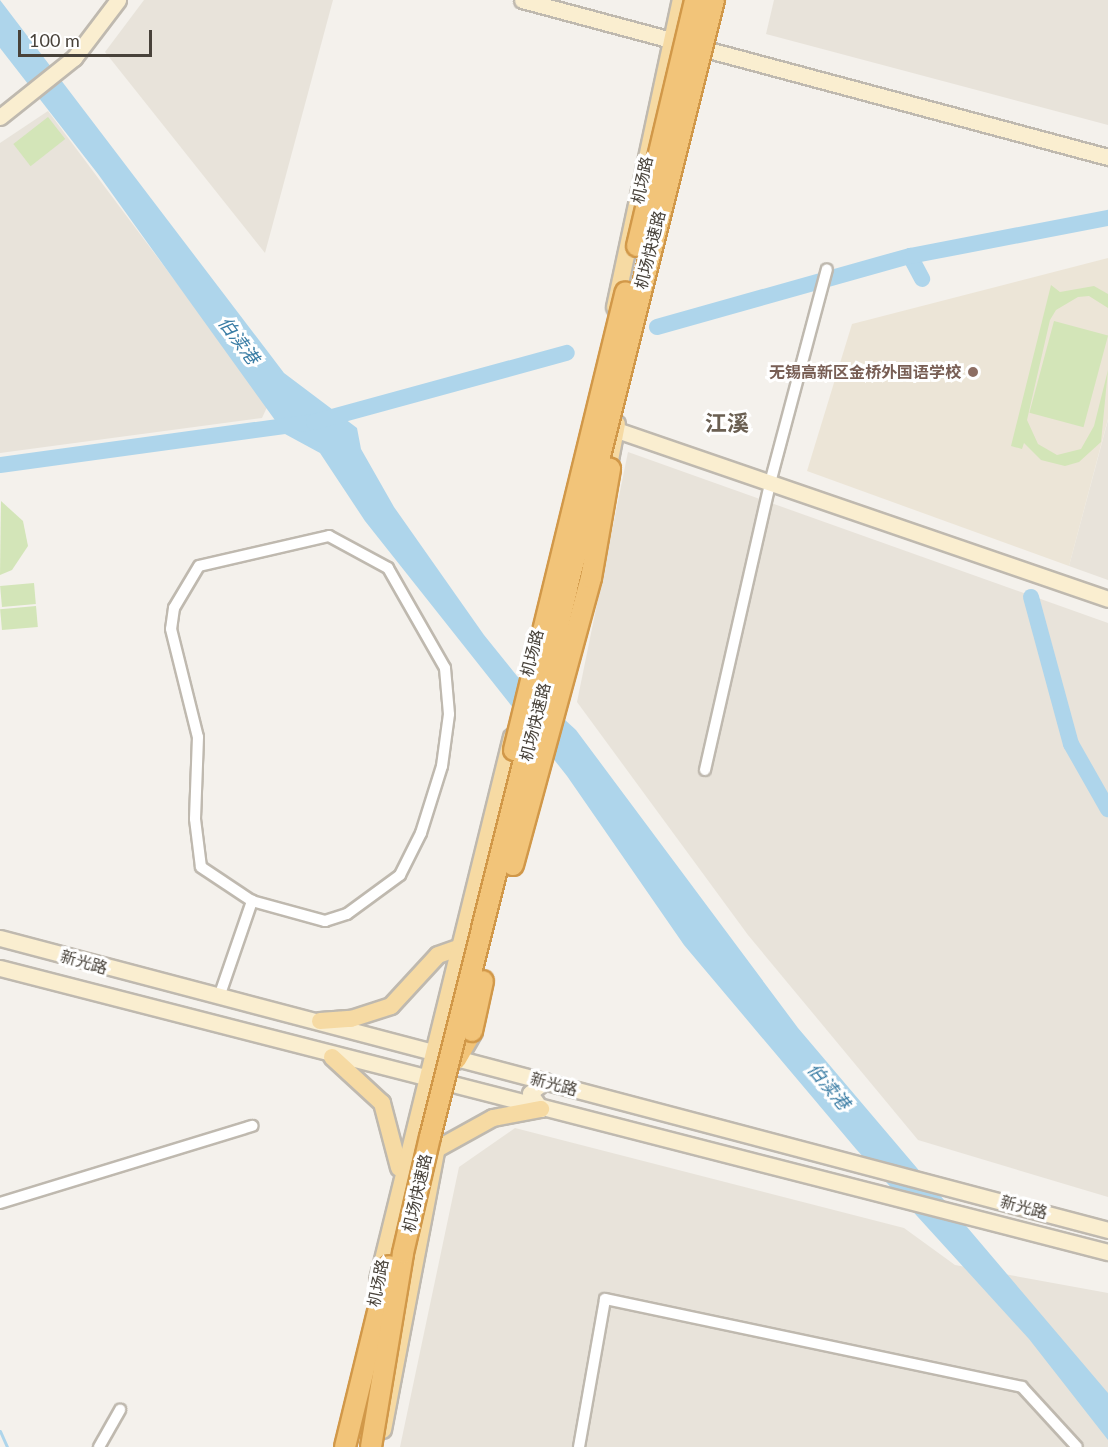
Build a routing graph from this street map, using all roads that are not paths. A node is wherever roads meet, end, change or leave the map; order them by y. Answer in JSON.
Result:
{"nodes":[{"id":1,"x":118,"y":0,"type":"edge"},
{"id":2,"x":522,"y":0,"type":"edge"},
{"id":3,"x":681,"y":0,"type":"edge"},
{"id":4,"x":695,"y":0,"type":"edge"},
{"id":5,"x":714,"y":0,"type":"edge"},
{"id":6,"x":719,"y":0,"type":"edge"},
{"id":7,"x":671,"y":41,"type":"junction"},
{"id":8,"x":706,"y":51,"type":"junction"},
{"id":9,"x":0,"y":117,"type":"edge"},
{"id":10,"x":1108,"y":157,"type":"edge"},
{"id":11,"x":827,"y":269,"type":"dead end"},
{"id":12,"x":615,"y":405,"type":"junction"},
{"id":13,"x":591,"y":421,"type":"junction"},
{"id":14,"x":616,"y":429,"type":"junction"},
{"id":15,"x":770,"y":483,"type":"junction"},
{"id":16,"x":1108,"y":598,"type":"edge"},
{"id":17,"x":705,"y":770,"type":"dead end"},
{"id":18,"x":252,"y":901,"type":"junction"},
{"id":19,"x":0,"y":938,"type":"edge"},
{"id":20,"x":458,"y":948,"type":"junction"},
{"id":21,"x":0,"y":968,"type":"edge"},
{"id":22,"x":219,"y":997,"type":"junction"},
{"id":23,"x":320,"y":1021,"type":"junction"},
{"id":24,"x":430,"y":1052,"type":"junction"},
{"id":25,"x":332,"y":1057,"type":"junction"},
{"id":26,"x":456,"y":1059,"type":"junction"},
{"id":27,"x":424,"y":1079,"type":"junction"},
{"id":28,"x":545,"y":1081,"type":"junction"},
{"id":29,"x":449,"y":1085,"type":"junction"},
{"id":30,"x":541,"y":1109,"type":"junction"},
{"id":31,"x":252,"y":1126,"type":"dead end"},
{"id":32,"x":436,"y":1149,"type":"junction"},
{"id":33,"x":400,"y":1183,"type":"junction"},
{"id":34,"x":0,"y":1203,"type":"edge"},
{"id":35,"x":1108,"y":1230,"type":"edge"},
{"id":36,"x":393,"y":1252,"type":"junction"},
{"id":37,"x":1108,"y":1252,"type":"edge"},
{"id":38,"x":120,"y":1410,"type":"dead end"},
{"id":39,"x":99,"y":1447,"type":"edge"},
{"id":40,"x":345,"y":1447,"type":"edge"},
{"id":41,"x":352,"y":1447,"type":"edge"},
{"id":42,"x":361,"y":1447,"type":"edge"},
{"id":43,"x":371,"y":1447,"type":"edge"},
{"id":44,"x":380,"y":1447,"type":"edge"},
{"id":45,"x":579,"y":1447,"type":"edge"},
{"id":46,"x":1077,"y":1447,"type":"edge"}],
"edges":[{"from":1,"to":9,"type":"main road"},
{"from":2,"to":7,"type":"main road"},
{"from":3,"to":7,"type":"main road","name":"机场路"},
{"from":4,"to":36,"type":"highway","name":"机场快速路","bridge":true},
{"from":5,"to":12,"type":"highway","name":"机场快速路","bridge":true},
{"from":6,"to":8,"type":"main road","name":"机场路"},
{"from":7,"to":8,"type":"main road"},
{"from":7,"to":13,"type":"main road","name":"机场路"},
{"from":8,"to":10,"type":"main road"},
{"from":8,"to":14,"type":"main road","name":"机场路"},
{"from":11,"to":15,"type":"street"},
{"from":12,"to":26,"type":"highway","bridge":true},
{"from":12,"to":43,"type":"highway","name":"机场快速路","bridge":true},
{"from":13,"to":14,"type":"main road"},
{"from":13,"to":20,"type":"main road","name":"机场路"},
{"from":14,"to":15,"type":"main road"},
{"from":14,"to":26,"type":"main road","name":"机场路"},
{"from":15,"to":16,"type":"main road"},
{"from":15,"to":17,"type":"street"},
{"from":18,"to":18,"type":"street"},
{"from":18,"to":22,"type":"street"},
{"from":19,"to":22,"type":"main road","name":"新光路"},
{"from":20,"to":23,"type":"main road"},
{"from":20,"to":24,"type":"main road","name":"机场路"},
{"from":21,"to":25,"type":"main road","name":"新光路"},
{"from":22,"to":23,"type":"main road","name":"新光路"},
{"from":23,"to":24,"type":"main road","name":"新光路"},
{"from":24,"to":26,"type":"main road","name":"新光路"},
{"from":24,"to":27,"type":"main road","name":"机场路"},
{"from":25,"to":27,"type":"main road","name":"新光路"},
{"from":25,"to":33,"type":"main road"},
{"from":26,"to":28,"type":"main road","name":"新光路"},
{"from":26,"to":29,"type":"main road","name":"机场路"},
{"from":27,"to":29,"type":"main road","name":"新光路"},
{"from":27,"to":33,"type":"main road","name":"机场路"},
{"from":28,"to":30,"type":"main road"},
{"from":28,"to":35,"type":"main road","name":"新光路"},
{"from":29,"to":30,"type":"main road","name":"新光路"},
{"from":29,"to":32,"type":"main road","name":"机场路"},
{"from":30,"to":32,"type":"main road"},
{"from":30,"to":37,"type":"main road","name":"新光路"},
{"from":31,"to":34,"type":"street"},
{"from":32,"to":44,"type":"main road","name":"机场路"},
{"from":33,"to":41,"type":"main road","name":"机场路"},
{"from":36,"to":40,"type":"highway","bridge":true},
{"from":36,"to":42,"type":"highway","name":"机场快速路","bridge":true},
{"from":38,"to":39,"type":"street"},
{"from":45,"to":46,"type":"street"}]}
